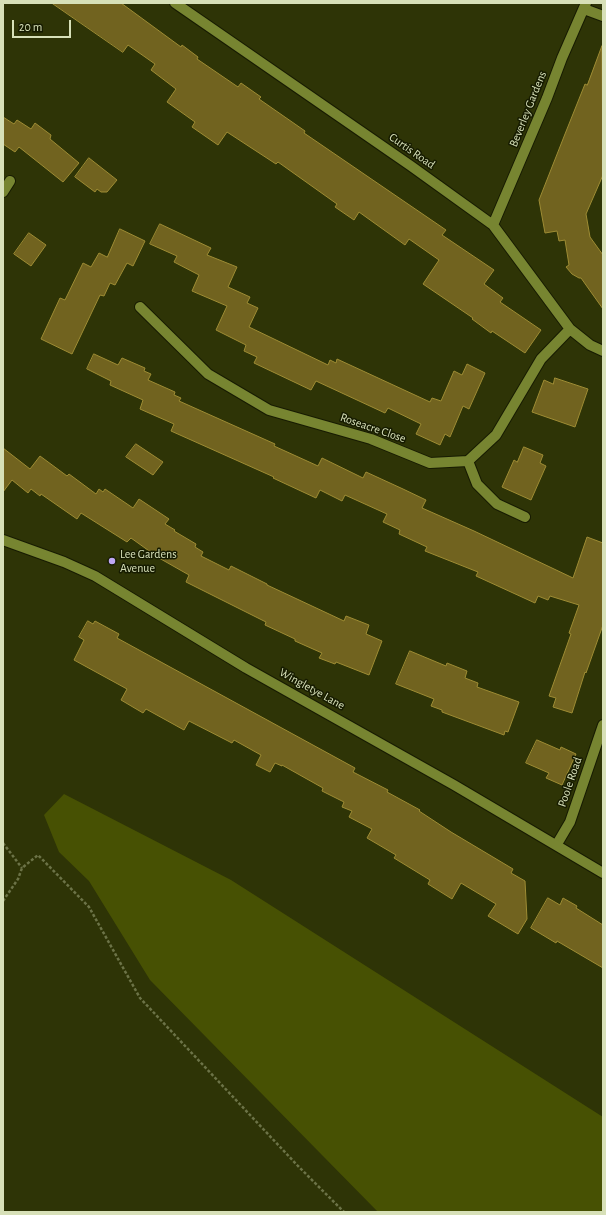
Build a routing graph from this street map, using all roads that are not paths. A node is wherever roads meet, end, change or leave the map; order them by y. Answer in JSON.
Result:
{"nodes":[{"id":1,"x":175,"y":3,"type":"edge"},
{"id":2,"x":585,"y":6,"type":"edge"},
{"id":3,"x":603,"y":16,"type":"edge"},
{"id":4,"x":10,"y":181,"type":"dead end"},
{"id":5,"x":3,"y":192,"type":"edge"},
{"id":6,"x":493,"y":225,"type":"junction"},
{"id":7,"x":140,"y":307,"type":"dead end"},
{"id":8,"x":570,"y":329,"type":"junction"},
{"id":9,"x":603,"y":351,"type":"edge"},
{"id":10,"x":468,"y":461,"type":"junction"},
{"id":11,"x":525,"y":517,"type":"dead end"},
{"id":12,"x":3,"y":540,"type":"edge"},
{"id":13,"x":603,"y":725,"type":"edge"},
{"id":14,"x":557,"y":844,"type":"junction"},
{"id":15,"x":603,"y":873,"type":"edge"}],
"edges":[{"from":1,"to":6,"type":"street","name":"Curtis Road"},
{"from":2,"to":3,"type":"street"},
{"from":2,"to":6,"type":"street","name":"Beverley Gardens"},
{"from":4,"to":5,"type":"street"},
{"from":6,"to":8,"type":"street","name":"Curtis Road"},
{"from":7,"to":10,"type":"street","name":"Roseacre Close"},
{"from":8,"to":9,"type":"street","name":"Curtis Road"},
{"from":8,"to":10,"type":"street"},
{"from":10,"to":11,"type":"street"},
{"from":12,"to":14,"type":"street","name":"Wingletye Lane"},
{"from":13,"to":14,"type":"street","name":"Poole Road"},
{"from":14,"to":15,"type":"street","name":"Wingletye Lane"}]}
